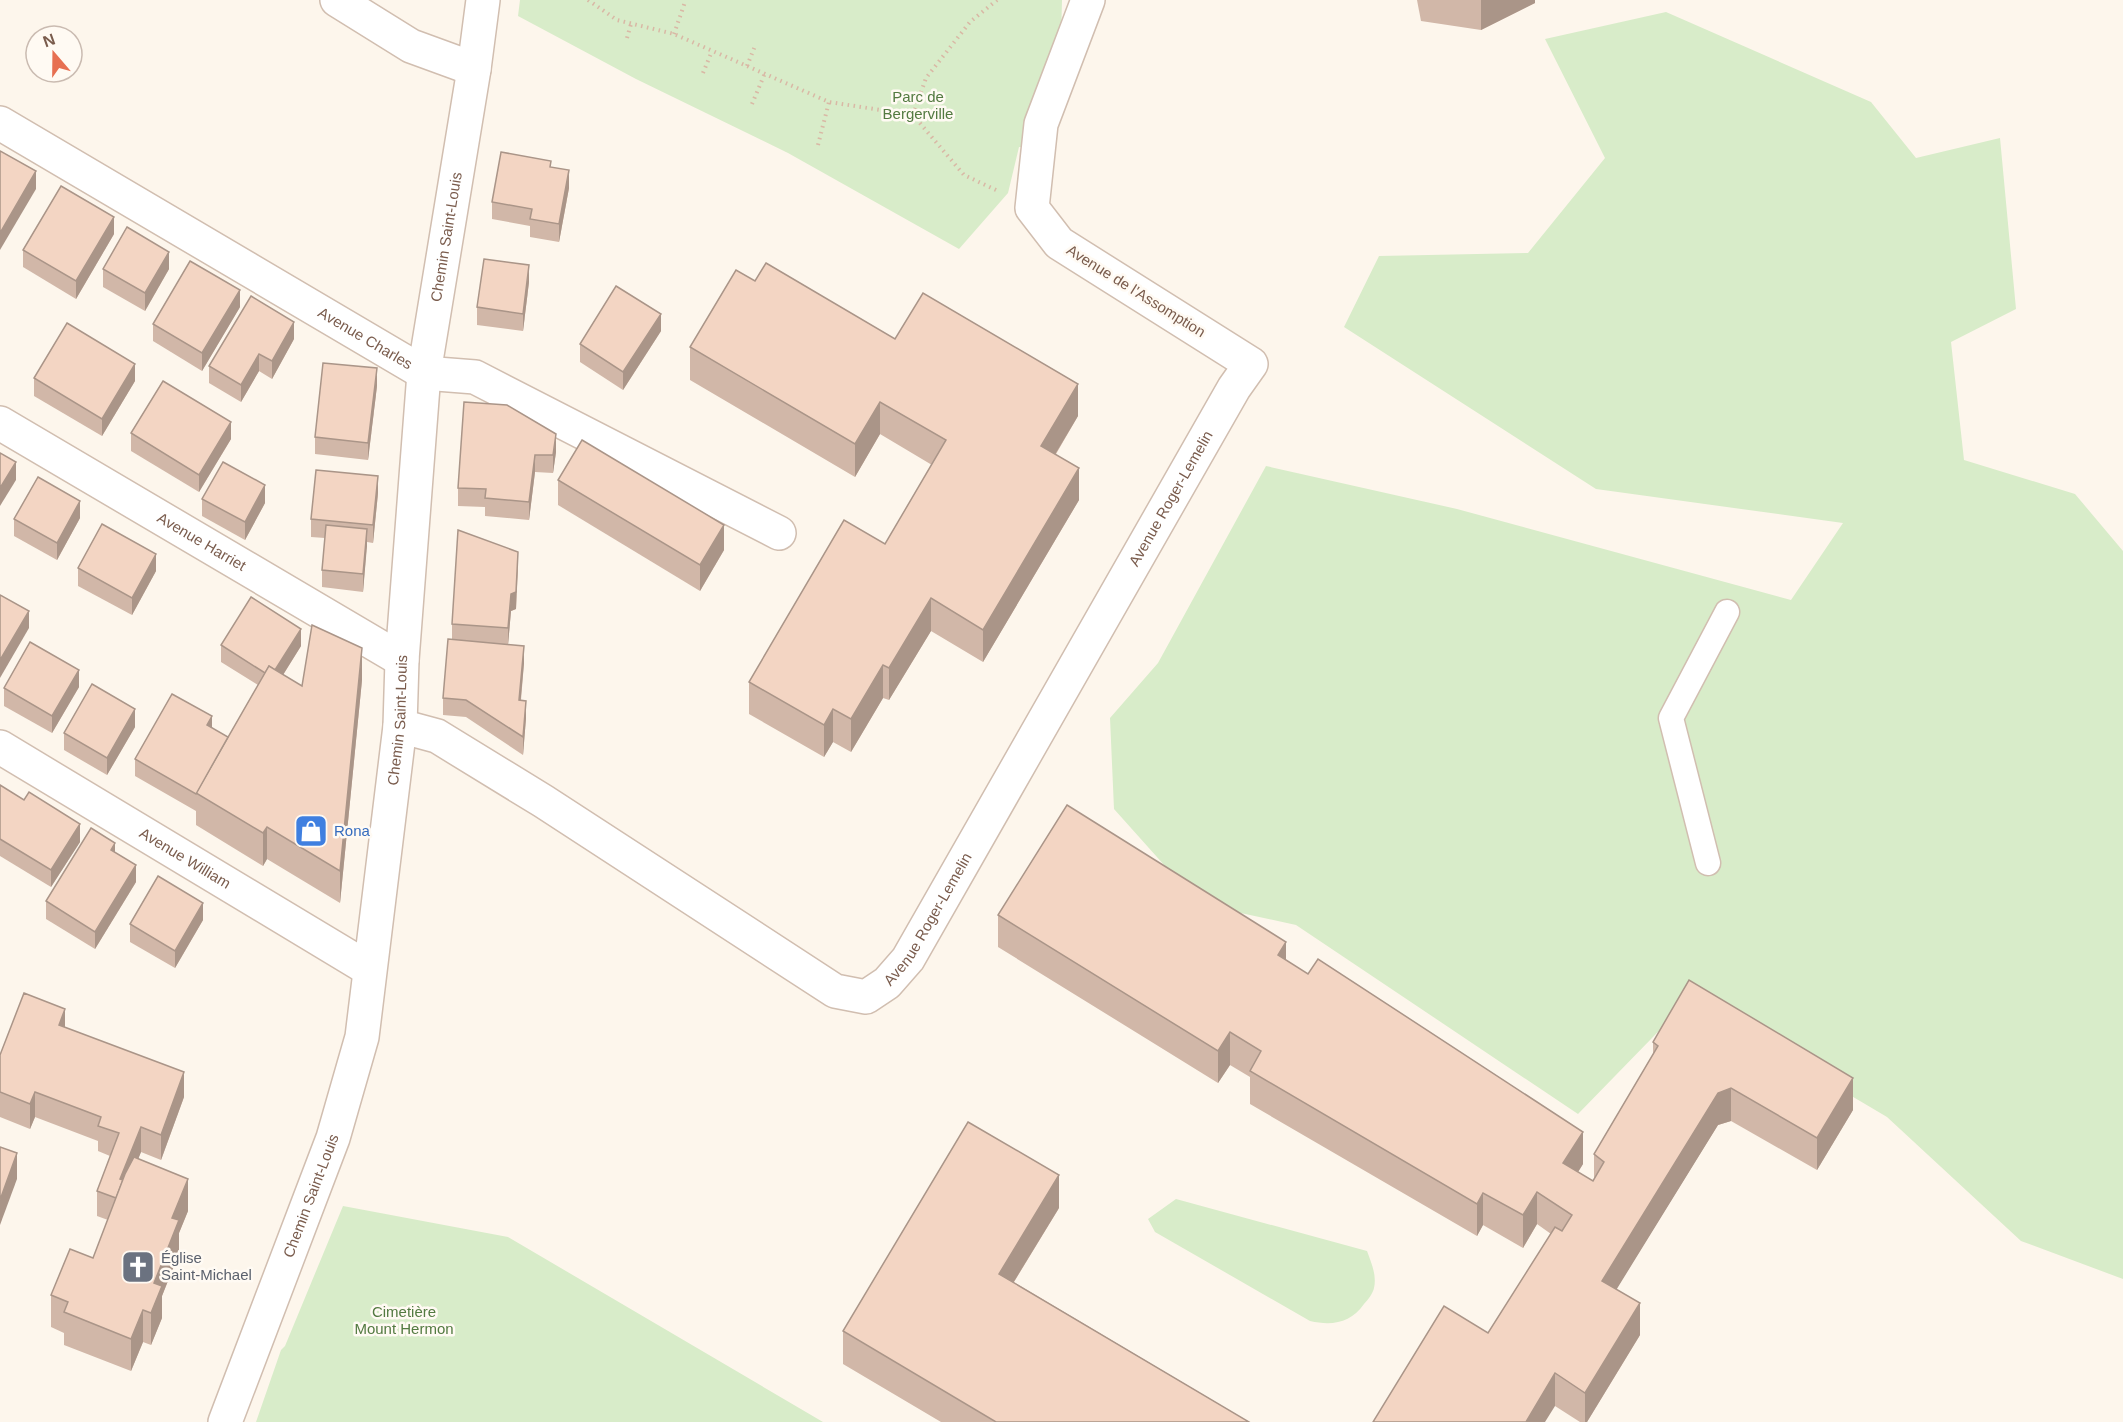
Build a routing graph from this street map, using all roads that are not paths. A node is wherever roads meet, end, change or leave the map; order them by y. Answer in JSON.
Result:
{"nodes":[{"id":1,"x":337,"y":0,"type":"edge"},
{"id":2,"x":483,"y":0,"type":"edge"},
{"id":3,"x":1088,"y":0,"type":"edge"},
{"id":4,"x":474,"y":69,"type":"junction"},
{"id":5,"x":0,"y":123,"type":"edge"},
{"id":6,"x":1251,"y":363,"type":"joint"},
{"id":7,"x":424,"y":373,"type":"junction"},
{"id":8,"x":0,"y":423,"type":"edge"},
{"id":9,"x":779,"y":532,"type":"dead end"},
{"id":10,"x":1727,"y":612,"type":"dead end"},
{"id":11,"x":402,"y":660,"type":"junction"},
{"id":12,"x":400,"y":726,"type":"junction"},
{"id":13,"x":0,"y":747,"type":"edge"},
{"id":14,"x":1708,"y":862,"type":"dead end"},
{"id":15,"x":369,"y":969,"type":"junction"},
{"id":16,"x":225,"y":1422,"type":"edge"}],
"edges":[{"from":1,"to":4,"type":"street"},
{"from":2,"to":4,"type":"street","name":"Chemin Saint-Louis"},
{"from":3,"to":6,"type":"street","name":"Avenue de l'Assomption"},
{"from":4,"to":7,"type":"street","name":"Chemin Saint-Louis"},
{"from":5,"to":7,"type":"street","name":"Avenue Charles"},
{"from":6,"to":12,"type":"street","name":"Avenue Roger-Lemelin"},
{"from":7,"to":9,"type":"street","name":"Avenue Charles"},
{"from":7,"to":11,"type":"street","name":"Chemin Saint-Louis"},
{"from":8,"to":11,"type":"street","name":"Avenue Harriet"},
{"from":10,"to":14,"type":"lane"},
{"from":11,"to":12,"type":"street","name":"Chemin Saint-Louis"},
{"from":12,"to":15,"type":"street","name":"Chemin Saint-Louis"},
{"from":13,"to":15,"type":"street","name":"Avenue William"},
{"from":15,"to":16,"type":"street","name":"Chemin Saint-Louis"}]}
